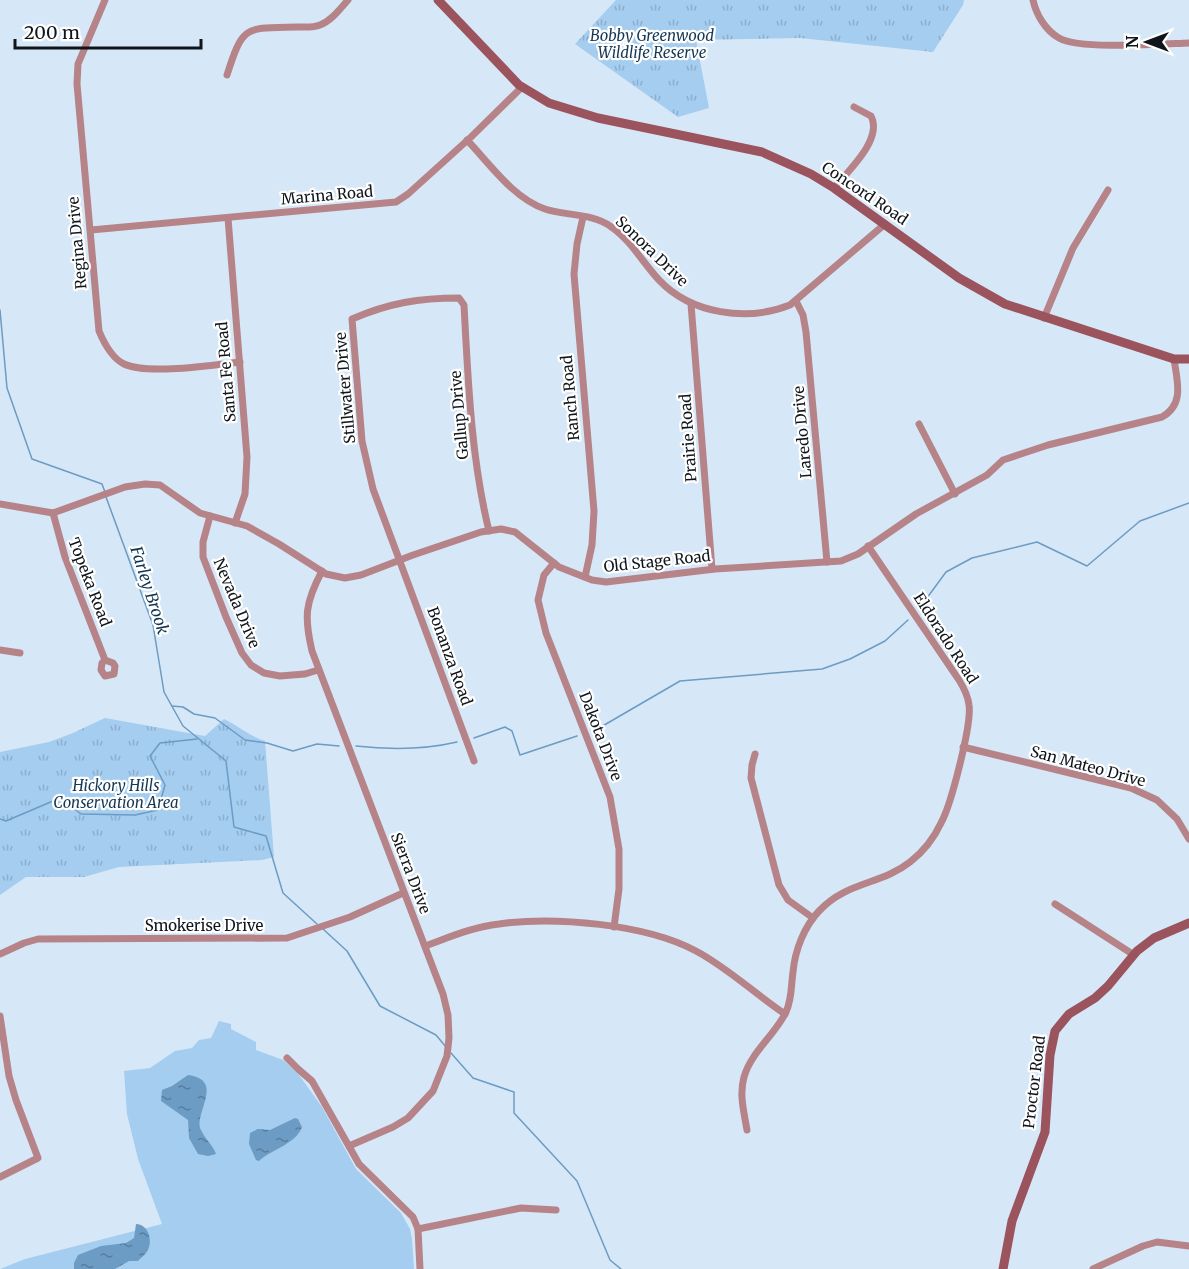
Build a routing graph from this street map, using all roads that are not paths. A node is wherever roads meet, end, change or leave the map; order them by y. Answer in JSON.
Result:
{"nodes":[{"id":1,"x":105,"y":0,"type":"edge"},
{"id":2,"x":348,"y":0,"type":"edge"},
{"id":3,"x":438,"y":0,"type":"edge"},
{"id":4,"x":1033,"y":0,"type":"edge"},
{"id":5,"x":1189,"y":43,"type":"edge"},
{"id":6,"x":227,"y":75,"type":"dead end"},
{"id":7,"x":522,"y":87,"type":"junction"},
{"id":8,"x":854,"y":107,"type":"dead end"},
{"id":9,"x":468,"y":140,"type":"junction"},
{"id":10,"x":834,"y":188,"type":"junction"},
{"id":11,"x":1108,"y":190,"type":"dead end"},
{"id":12,"x":583,"y":217,"type":"junction"},
{"id":13,"x":228,"y":218,"type":"junction"},
{"id":14,"x":885,"y":224,"type":"junction"},
{"id":15,"x":91,"y":230,"type":"junction"},
{"id":16,"x":459,"y":298,"type":"joint"},
{"id":17,"x":796,"y":302,"type":"junction"},
{"id":18,"x":692,"y":304,"type":"junction"},
{"id":19,"x":1044,"y":318,"type":"junction"},
{"id":20,"x":1174,"y":359,"type":"junction"},
{"id":21,"x":1189,"y":359,"type":"edge"},
{"id":22,"x":240,"y":362,"type":"junction"},
{"id":23,"x":919,"y":424,"type":"dead end"},
{"id":24,"x":955,"y":494,"type":"junction"},
{"id":25,"x":0,"y":504,"type":"edge"},
{"id":26,"x":52,"y":513,"type":"junction"},
{"id":27,"x":210,"y":516,"type":"junction"},
{"id":28,"x":235,"y":523,"type":"junction"},
{"id":29,"x":489,"y":531,"type":"junction"},
{"id":30,"x":868,"y":546,"type":"junction"},
{"id":31,"x":399,"y":560,"type":"junction"},
{"id":32,"x":827,"y":562,"type":"junction"},
{"id":33,"x":554,"y":563,"type":"junction"},
{"id":34,"x":712,"y":569,"type":"junction"},
{"id":35,"x":322,"y":571,"type":"junction"},
{"id":36,"x":585,"y":577,"type":"junction"},
{"id":37,"x":0,"y":650,"type":"edge"},
{"id":38,"x":20,"y":653,"type":"dead end"},
{"id":39,"x":105,"y":660,"type":"dead end"},
{"id":40,"x":318,"y":670,"type":"junction"},
{"id":41,"x":963,"y":747,"type":"junction"},
{"id":42,"x":755,"y":754,"type":"dead end"},
{"id":43,"x":474,"y":761,"type":"dead end"},
{"id":44,"x":1189,"y":839,"type":"edge"},
{"id":45,"x":403,"y":893,"type":"junction"},
{"id":46,"x":1055,"y":904,"type":"dead end"},
{"id":47,"x":813,"y":918,"type":"junction"},
{"id":48,"x":1189,"y":923,"type":"edge"},
{"id":49,"x":614,"y":927,"type":"junction"},
{"id":50,"x":425,"y":946,"type":"junction"},
{"id":51,"x":0,"y":954,"type":"edge"},
{"id":52,"x":1134,"y":955,"type":"junction"},
{"id":53,"x":785,"y":1014,"type":"junction"},
{"id":54,"x":0,"y":1016,"type":"edge"},
{"id":55,"x":287,"y":1058,"type":"dead end"},
{"id":56,"x":747,"y":1130,"type":"dead end"},
{"id":57,"x":349,"y":1146,"type":"junction"},
{"id":58,"x":0,"y":1177,"type":"edge"},
{"id":59,"x":556,"y":1210,"type":"dead end"},
{"id":60,"x":418,"y":1229,"type":"junction"},
{"id":61,"x":1189,"y":1246,"type":"edge"},
{"id":62,"x":420,"y":1269,"type":"edge"},
{"id":63,"x":1003,"y":1269,"type":"edge"},
{"id":64,"x":1093,"y":1269,"type":"edge"}],
"edges":[{"from":1,"to":15,"type":"street","name":"Regina Drive"},
{"from":2,"to":6,"type":"street"},
{"from":3,"to":7,"type":"main road","name":"Concord Road"},
{"from":4,"to":5,"type":"street"},
{"from":7,"to":9,"type":"street","name":"Marina Road"},
{"from":7,"to":10,"type":"main road","name":"Concord Road"},
{"from":8,"to":10,"type":"street"},
{"from":9,"to":12,"type":"street","name":"Sonora Drive"},
{"from":9,"to":13,"type":"street","name":"Marina Road"},
{"from":10,"to":14,"type":"main road","name":"Concord Road"},
{"from":11,"to":19,"type":"street"},
{"from":12,"to":18,"type":"street","name":"Sonora Drive"},
{"from":12,"to":36,"type":"street","name":"Ranch Road"},
{"from":13,"to":15,"type":"street","name":"Marina Road"},
{"from":13,"to":22,"type":"street","name":"Santa Fe Road"},
{"from":14,"to":17,"type":"street","name":"Sonora Drive"},
{"from":14,"to":19,"type":"main road","name":"Concord Road"},
{"from":15,"to":22,"type":"street","name":"Regina Drive"},
{"from":16,"to":29,"type":"street","name":"Gallup Drive"},
{"from":16,"to":31,"type":"street","name":"Stillwater Drive"},
{"from":17,"to":18,"type":"street","name":"Sonora Drive"},
{"from":17,"to":32,"type":"street","name":"Laredo Drive"},
{"from":18,"to":34,"type":"street","name":"Prairie Road"},
{"from":19,"to":20,"type":"main road","name":"Concord Road"},
{"from":20,"to":21,"type":"main road","name":"Concord Road"},
{"from":20,"to":24,"type":"street","name":"Old Stage Road"},
{"from":22,"to":28,"type":"street","name":"Santa Fe Road"},
{"from":23,"to":24,"type":"street"},
{"from":24,"to":30,"type":"street","name":"Old Stage Road"},
{"from":25,"to":26,"type":"street","name":"Old Stage Road"},
{"from":26,"to":27,"type":"street","name":"Old Stage Road"},
{"from":26,"to":39,"type":"street","name":"Topeka Road"},
{"from":27,"to":28,"type":"street","name":"Old Stage Road"},
{"from":27,"to":40,"type":"street","name":"Nevada Drive"},
{"from":28,"to":35,"type":"street","name":"Old Stage Road"},
{"from":29,"to":31,"type":"street","name":"Old Stage Road"},
{"from":29,"to":33,"type":"street","name":"Old Stage Road"},
{"from":30,"to":32,"type":"street","name":"Old Stage Road"},
{"from":30,"to":41,"type":"street","name":"Eldorado Road"},
{"from":31,"to":35,"type":"street","name":"Old Stage Road"},
{"from":31,"to":43,"type":"street","name":"Bonanza Road"},
{"from":32,"to":34,"type":"street","name":"Old Stage Road"},
{"from":33,"to":36,"type":"street","name":"Old Stage Road"},
{"from":33,"to":49,"type":"street","name":"Dakota Drive"},
{"from":34,"to":36,"type":"street","name":"Old Stage Road"},
{"from":35,"to":40,"type":"street","name":"Sierra Drive"},
{"from":37,"to":38,"type":"street"},
{"from":40,"to":45,"type":"street","name":"Sierra Drive"},
{"from":41,"to":44,"type":"street","name":"San Mateo Drive"},
{"from":41,"to":47,"type":"street","name":"Eldorado Road"},
{"from":42,"to":47,"type":"street"},
{"from":45,"to":50,"type":"street","name":"Sierra Drive"},
{"from":45,"to":51,"type":"street","name":"Smokerise Drive"},
{"from":46,"to":52,"type":"street"},
{"from":47,"to":53,"type":"street","name":"Eldorado Road"},
{"from":48,"to":52,"type":"main road","name":"Proctor Road"},
{"from":49,"to":50,"type":"street"},
{"from":49,"to":53,"type":"street"},
{"from":50,"to":57,"type":"street","name":"Sierra Drive"},
{"from":52,"to":63,"type":"main road","name":"Proctor Road"},
{"from":53,"to":56,"type":"street","name":"Eldorado Road"},
{"from":54,"to":58,"type":"street"},
{"from":55,"to":57,"type":"street"},
{"from":57,"to":60,"type":"street"},
{"from":59,"to":60,"type":"street"},
{"from":60,"to":62,"type":"street"},
{"from":61,"to":64,"type":"street"}]}
